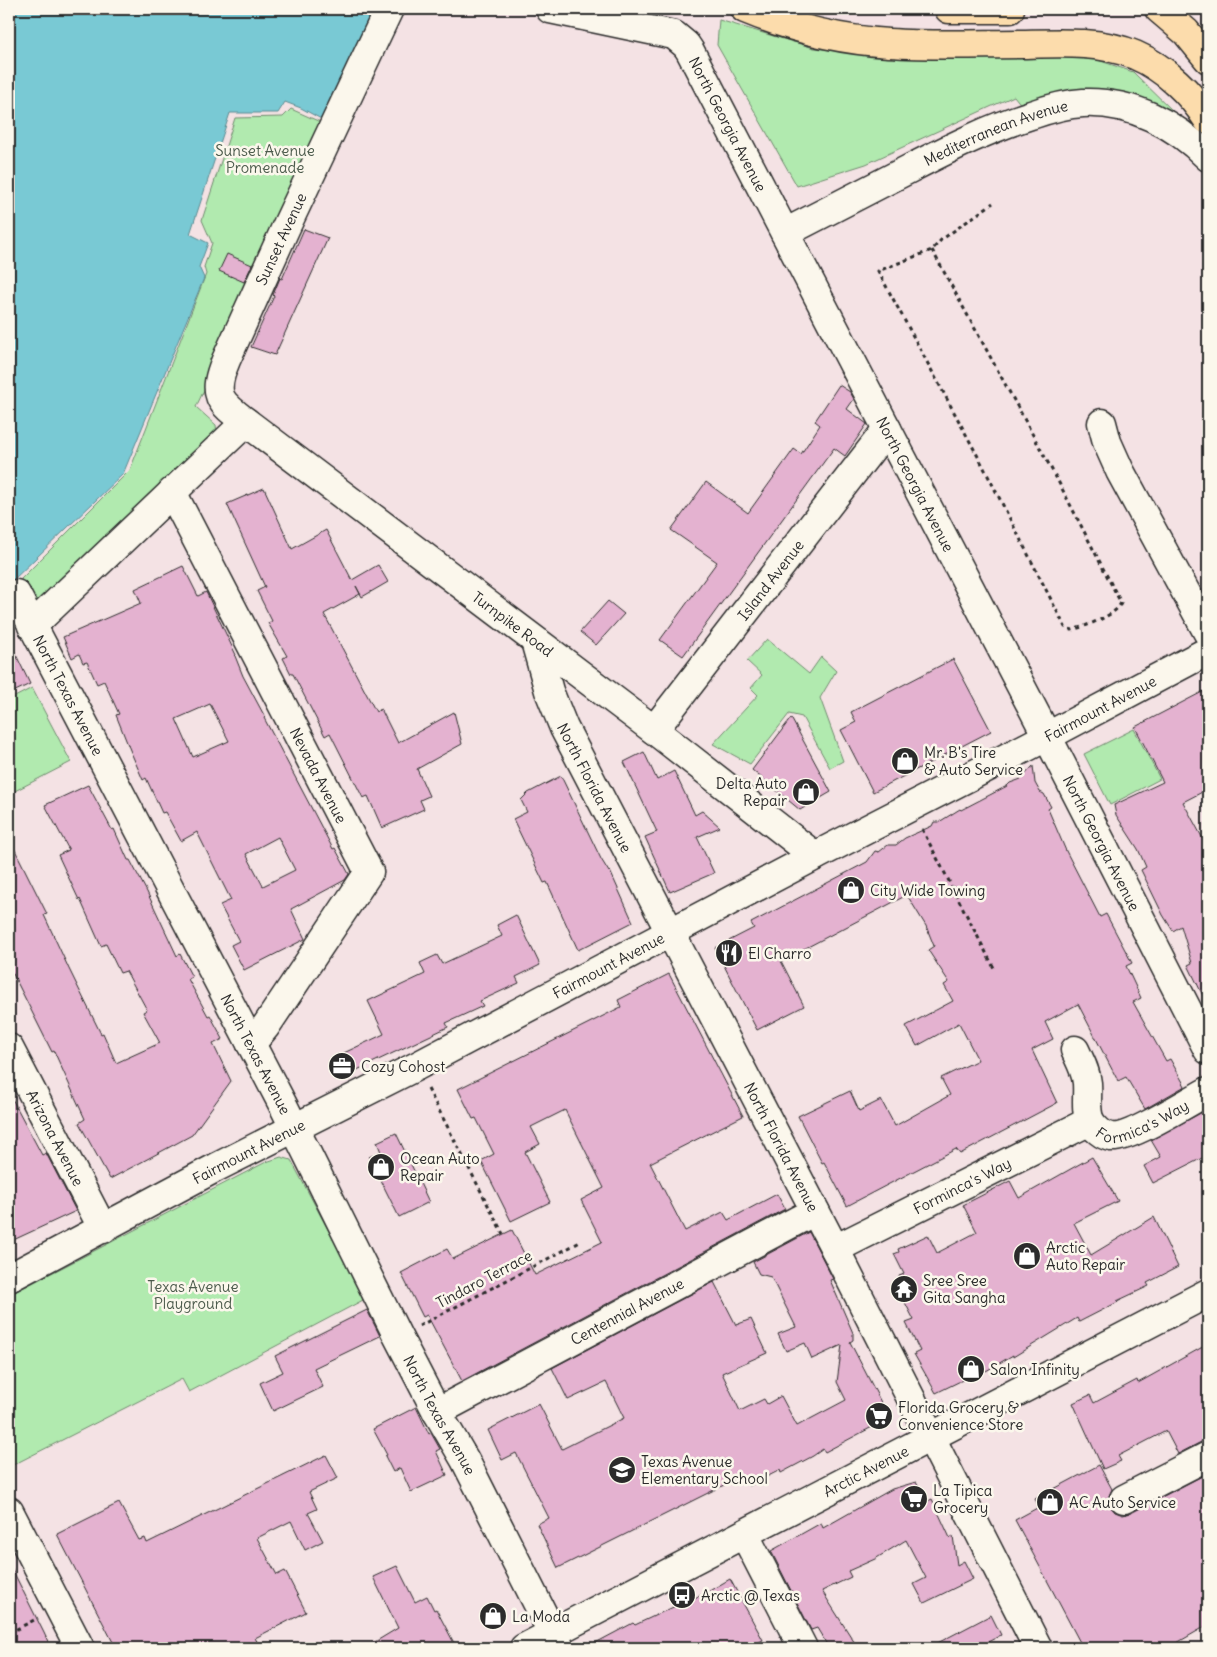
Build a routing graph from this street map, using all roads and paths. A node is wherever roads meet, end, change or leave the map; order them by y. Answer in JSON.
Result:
{"nodes":[{"id":1,"x":389,"y":9,"type":"edge"},
{"id":2,"x":550,"y":9,"type":"edge"},
{"id":3,"x":745,"y":9,"type":"edge"},
{"id":4,"x":949,"y":9,"type":"edge"},
{"id":5,"x":999,"y":9,"type":"edge"},
{"id":6,"x":1159,"y":9,"type":"edge"},
{"id":7,"x":1208,"y":59,"type":"edge"},
{"id":8,"x":1208,"y":120,"type":"edge"},
{"id":9,"x":1208,"y":158,"type":"edge"},
{"id":10,"x":993,"y":203,"type":"dead end"},
{"id":11,"x":785,"y":233,"type":"junction"},
{"id":12,"x":932,"y":250,"type":"junction"},
{"id":13,"x":218,"y":390,"type":"joint"},
{"id":14,"x":246,"y":422,"type":"junction"},
{"id":15,"x":1102,"y":422,"type":"dead end"},
{"id":16,"x":887,"y":429,"type":"junction"},
{"id":17,"x":172,"y":492,"type":"junction"},
{"id":18,"x":16,"y":594,"type":"dead end"},
{"id":19,"x":32,"y":626,"type":"junction"},
{"id":20,"x":1208,"y":633,"type":"edge"},
{"id":21,"x":535,"y":641,"type":"junction"},
{"id":22,"x":1208,"y":651,"type":"edge"},
{"id":23,"x":654,"y":730,"type":"junction"},
{"id":24,"x":1047,"y":736,"type":"junction"},
{"id":25,"x":910,"y":807,"type":"junction"},
{"id":26,"x":815,"y":856,"type":"junction"},
{"id":27,"x":671,"y":932,"type":"junction"},
{"id":28,"x":994,"y":968,"type":"dead end"},
{"id":29,"x":251,"y":1044,"type":"junction"},
{"id":30,"x":9,"y":1048,"type":"edge"},
{"id":31,"x":1075,"y":1050,"type":"dead end"},
{"id":32,"x":1208,"y":1050,"type":"edge"},
{"id":33,"x":416,"y":1066,"type":"junction"},
{"id":34,"x":1208,"y":1091,"type":"edge"},
{"id":35,"x":1090,"y":1121,"type":"junction"},
{"id":36,"x":295,"y":1129,"type":"junction"},
{"id":37,"x":815,"y":1211,"type":"junction"},
{"id":38,"x":102,"y":1229,"type":"junction"},
{"id":39,"x":503,"y":1234,"type":"dead end"},
{"id":40,"x":580,"y":1242,"type":"dead end"},
{"id":41,"x":835,"y":1249,"type":"junction"},
{"id":42,"x":9,"y":1278,"type":"edge"},
{"id":43,"x":1208,"y":1294,"type":"edge"},
{"id":44,"x":398,"y":1337,"type":"junction"},
{"id":45,"x":437,"y":1412,"type":"junction"},
{"id":46,"x":931,"y":1438,"type":"junction"},
{"id":47,"x":1208,"y":1456,"type":"edge"},
{"id":48,"x":1124,"y":1499,"type":"dead end"},
{"id":49,"x":9,"y":1512,"type":"edge"},
{"id":50,"x":745,"y":1535,"type":"junction"},
{"id":51,"x":59,"y":1608,"type":"junction"},
{"id":52,"x":9,"y":1633,"type":"edge"},
{"id":53,"x":556,"y":1641,"type":"edge"},
{"id":54,"x":80,"y":1648,"type":"edge"},
{"id":55,"x":524,"y":1648,"type":"edge"},
{"id":56,"x":803,"y":1648,"type":"edge"},
{"id":57,"x":1038,"y":1648,"type":"edge"}],
"edges":[{"from":1,"to":13,"type":"street","name":"Sunset Avenue"},
{"from":2,"to":11,"type":"street","name":"North Georgia Avenue"},
{"from":3,"to":8,"type":"main road"},
{"from":4,"to":5,"type":"main road"},
{"from":6,"to":7,"type":"main road"},
{"from":9,"to":11,"type":"street","name":"Mediterranean Avenue"},
{"from":10,"to":12,"type":"path"},
{"from":11,"to":16,"type":"street","name":"North Georgia Avenue"},
{"from":12,"to":12,"type":"path"},
{"from":13,"to":14,"type":"street","name":"Turnpike Road"},
{"from":14,"to":17,"type":"street"},
{"from":14,"to":21,"type":"street","name":"Turnpike Road"},
{"from":15,"to":20,"type":"street"},
{"from":16,"to":23,"type":"street","name":"Island Avenue"},
{"from":16,"to":24,"type":"street","name":"North Georgia Avenue"},
{"from":17,"to":19,"type":"street"},
{"from":17,"to":29,"type":"street","name":"Nevada Avenue"},
{"from":18,"to":19,"type":"street","name":"North Texas Avenue"},
{"from":19,"to":29,"type":"street","name":"North Texas Avenue"},
{"from":21,"to":23,"type":"street","name":"Turnpike Road"},
{"from":21,"to":27,"type":"street","name":"North Florida Avenue"},
{"from":22,"to":24,"type":"street","name":"Fairmount Avenue"},
{"from":23,"to":26,"type":"street","name":"Turnpike Road"},
{"from":24,"to":25,"type":"street","name":"Fairmount Avenue"},
{"from":24,"to":32,"type":"street","name":"North Georgia Avenue"},
{"from":25,"to":26,"type":"street","name":"Fairmount Avenue"},
{"from":25,"to":28,"type":"path"},
{"from":26,"to":27,"type":"street","name":"Fairmount Avenue"},
{"from":27,"to":33,"type":"street","name":"Fairmount Avenue"},
{"from":27,"to":37,"type":"street","name":"North Florida Avenue"},
{"from":29,"to":36,"type":"street","name":"North Texas Avenue"},
{"from":30,"to":38,"type":"street","name":"Arizona Avenue"},
{"from":31,"to":35,"type":"street","name":"Formica's Way"},
{"from":33,"to":36,"type":"street","name":"Fairmount Avenue"},
{"from":33,"to":39,"type":"path"},
{"from":34,"to":35,"type":"street","name":"Formica's Way"},
{"from":35,"to":41,"type":"street","name":"Forminca's Way"},
{"from":36,"to":38,"type":"street","name":"Fairmount Avenue"},
{"from":36,"to":44,"type":"street","name":"North Texas Avenue"},
{"from":37,"to":41,"type":"street","name":"North Florida Avenue"},
{"from":37,"to":45,"type":"street","name":"Centennial Avenue"},
{"from":38,"to":42,"type":"street","name":"Fairmount Avenue"},
{"from":40,"to":44,"type":"path","name":"Tindaro Terrace"},
{"from":41,"to":46,"type":"street","name":"North Florida Avenue"},
{"from":43,"to":46,"type":"street","name":"Arctic Avenue"},
{"from":44,"to":45,"type":"street","name":"North Texas Avenue"},
{"from":45,"to":53,"type":"street","name":"North Texas Avenue"},
{"from":46,"to":50,"type":"street","name":"Arctic Avenue"},
{"from":46,"to":57,"type":"street","name":"North Florida Avenue"},
{"from":47,"to":48,"type":"street"},
{"from":49,"to":51,"type":"street"},
{"from":50,"to":53,"type":"street","name":"Arctic Avenue"},
{"from":50,"to":56,"type":"street"},
{"from":51,"to":52,"type":"path"},
{"from":51,"to":54,"type":"street"},
{"from":53,"to":55,"type":"street","name":"Arctic Avenue"}]}
